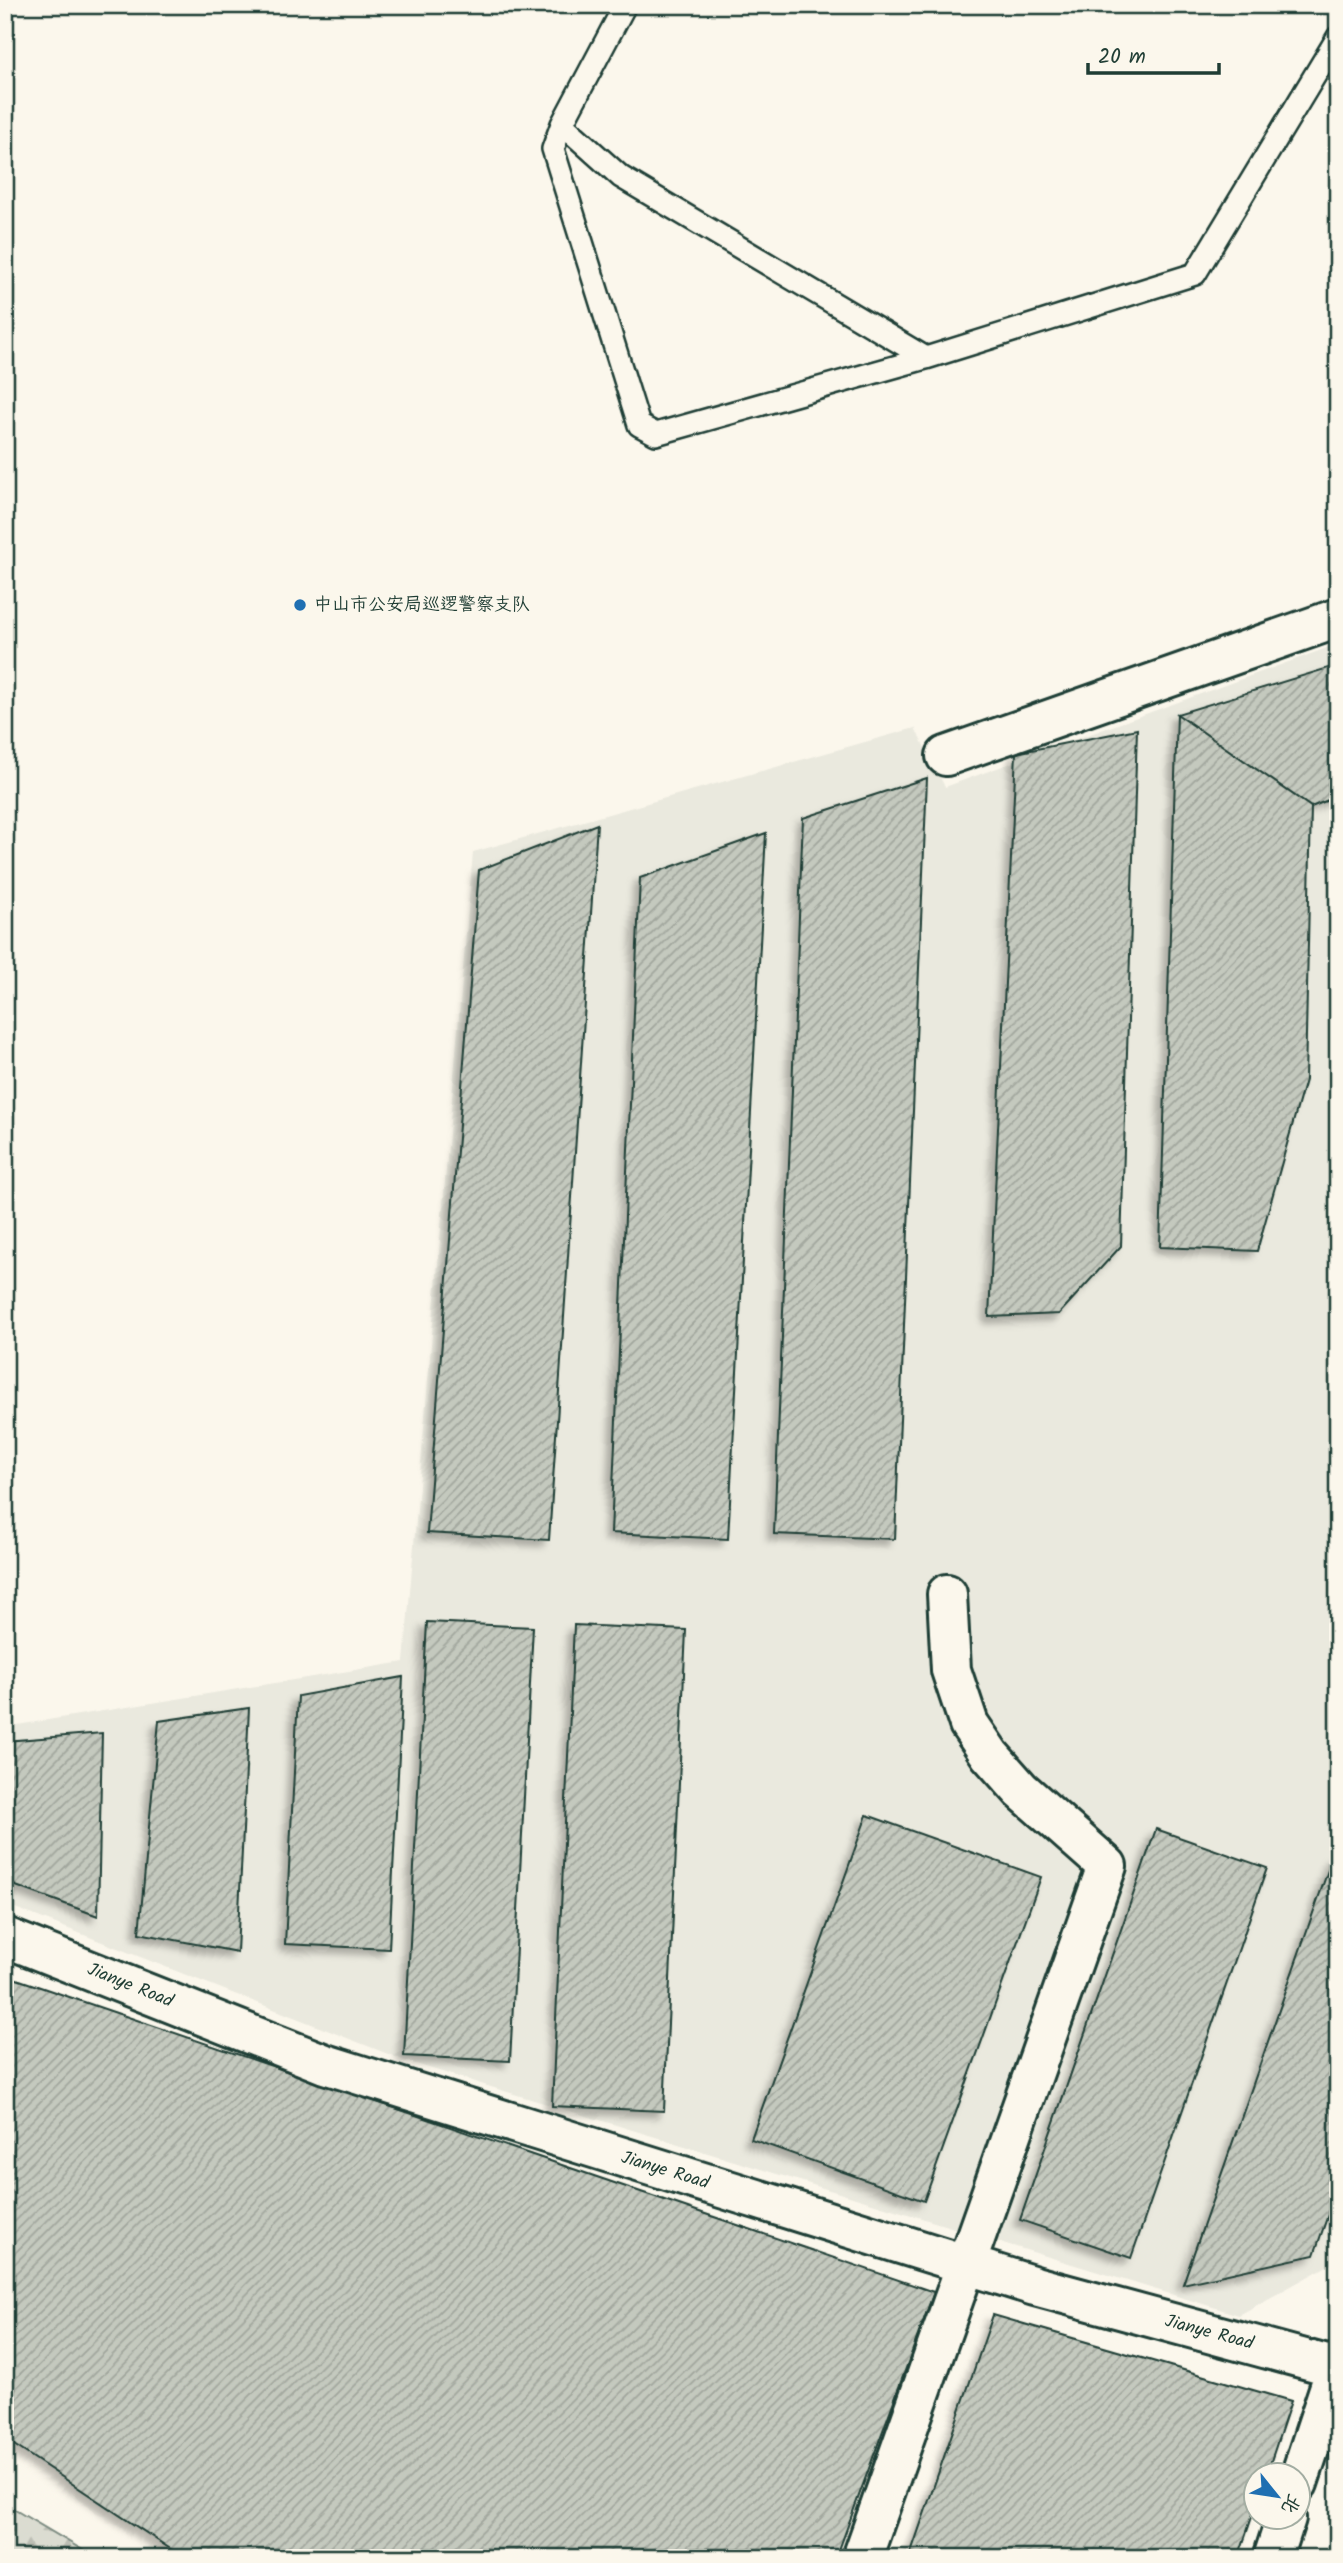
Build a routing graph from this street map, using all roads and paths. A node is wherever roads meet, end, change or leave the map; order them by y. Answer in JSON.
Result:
{"nodes":[{"id":1,"x":625,"y":5,"type":"edge"},
{"id":2,"x":1338,"y":37,"type":"edge"},
{"id":3,"x":562,"y":124,"type":"junction"},
{"id":4,"x":926,"y":358,"type":"junction"},
{"id":5,"x":1338,"y":618,"type":"edge"},
{"id":6,"x":946,"y":756,"type":"dead end"},
{"id":7,"x":947,"y":1594,"type":"dead end"},
{"id":8,"x":5,"y":1937,"type":"edge"},
{"id":9,"x":967,"y":2265,"type":"junction"},
{"id":10,"x":1337,"y":2366,"type":"edge"},
{"id":11,"x":1304,"y":2462,"type":"edge"},
{"id":12,"x":1281,"y":2532,"type":"edge"},
{"id":13,"x":862,"y":2558,"type":"edge"},
{"id":14,"x":1273,"y":2558,"type":"edge"}],
"edges":[{"from":1,"to":3,"type":"lane"},
{"from":2,"to":4,"type":"lane"},
{"from":3,"to":4,"type":"lane"},
{"from":3,"to":4,"type":"lane"},
{"from":5,"to":6,"type":"street"},
{"from":7,"to":9,"type":"street"},
{"from":8,"to":9,"type":"street","name":"Jianye Road"},
{"from":9,"to":10,"type":"street","name":"Jianye Road"},
{"from":9,"to":13,"type":"street"},
{"from":10,"to":11,"type":"street"},
{"from":12,"to":14,"type":"street"}]}
